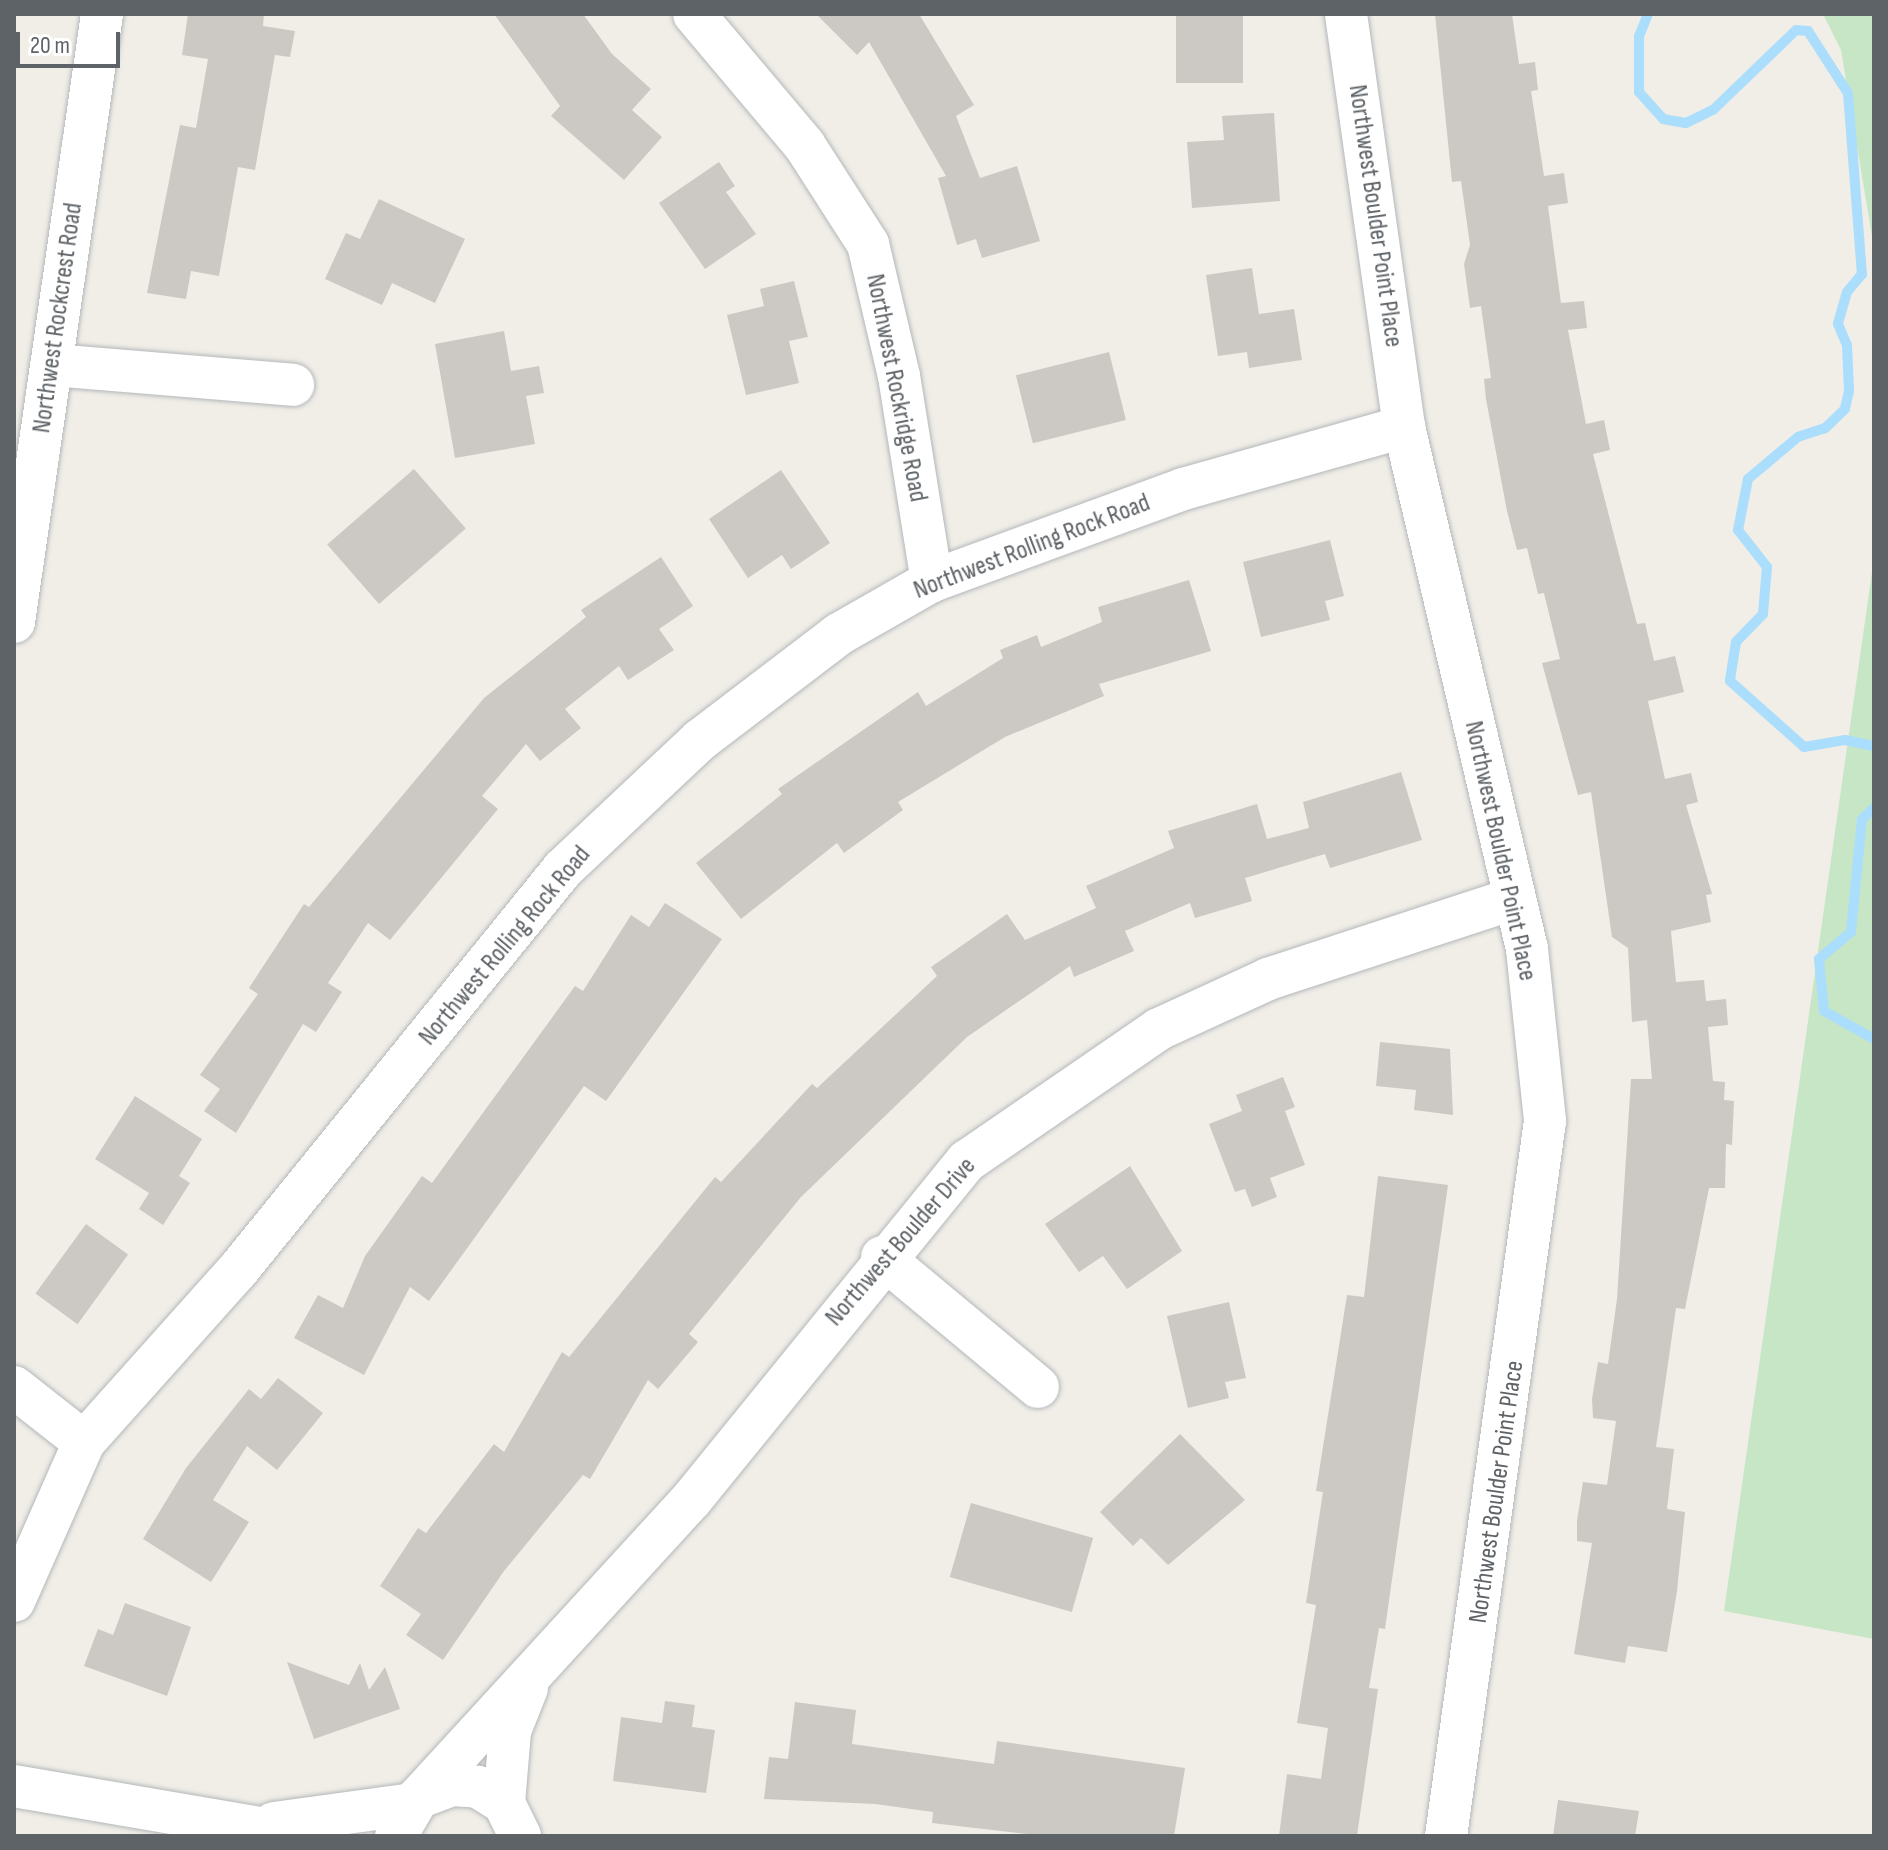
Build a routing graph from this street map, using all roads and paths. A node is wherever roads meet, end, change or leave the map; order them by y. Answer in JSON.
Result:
{"nodes":[{"id":1,"x":102,"y":14,"type":"edge"},
{"id":2,"x":694,"y":14,"type":"edge"},
{"id":3,"x":1346,"y":14,"type":"edge"},
{"id":4,"x":52,"y":365,"type":"junction"},
{"id":5,"x":293,"y":385,"type":"dead end"},
{"id":6,"x":1404,"y":427,"type":"junction"},
{"id":7,"x":932,"y":581,"type":"junction"},
{"id":8,"x":14,"y":622,"type":"edge"},
{"id":9,"x":1513,"y":899,"type":"junction"},
{"id":10,"x":882,"y":1257,"type":"junction"},
{"id":11,"x":14,"y":1387,"type":"edge"},
{"id":12,"x":1038,"y":1387,"type":"dead end"},
{"id":13,"x":84,"y":1442,"type":"junction"},
{"id":14,"x":14,"y":1601,"type":"edge"},
{"id":15,"x":533,"y":1676,"type":"junction"},
{"id":16,"x":14,"y":1786,"type":"edge"},
{"id":17,"x":409,"y":1813,"type":"edge"},
{"id":18,"x":512,"y":1820,"type":"edge"},
{"id":19,"x":265,"y":1824,"type":"junction"},
{"id":20,"x":308,"y":1836,"type":"edge"},
{"id":21,"x":1446,"y":1836,"type":"edge"}],
"edges":[{"from":1,"to":4,"type":"street","name":"Northwest Rockcrest Road"},
{"from":2,"to":7,"type":"street","name":"Northwest Rockridge Road"},
{"from":3,"to":6,"type":"street","name":"Northwest Boulder Point Place"},
{"from":4,"to":5,"type":"street"},
{"from":4,"to":8,"type":"street","name":"Northwest Rockcrest Road"},
{"from":6,"to":7,"type":"street","name":"Northwest Rolling Rock Road"},
{"from":6,"to":9,"type":"street","name":"Northwest Boulder Point Place"},
{"from":7,"to":13,"type":"street","name":"Northwest Rolling Rock Road"},
{"from":9,"to":10,"type":"street","name":"Northwest Boulder Drive"},
{"from":9,"to":21,"type":"street","name":"Northwest Boulder Point Place"},
{"from":10,"to":12,"type":"street"},
{"from":10,"to":15,"type":"street","name":"Northwest Boulder Drive"},
{"from":11,"to":13,"type":"street"},
{"from":13,"to":14,"type":"street","name":"Northwest Rolling Rock Road"},
{"from":15,"to":17,"type":"street","name":"Northwest Boulder Drive"},
{"from":15,"to":18,"type":"street","name":"Northwest Boulder Drive"},
{"from":16,"to":19,"type":"street"},
{"from":17,"to":18,"type":"street"},
{"from":17,"to":19,"type":"street"},
{"from":19,"to":20,"type":"street"}]}
